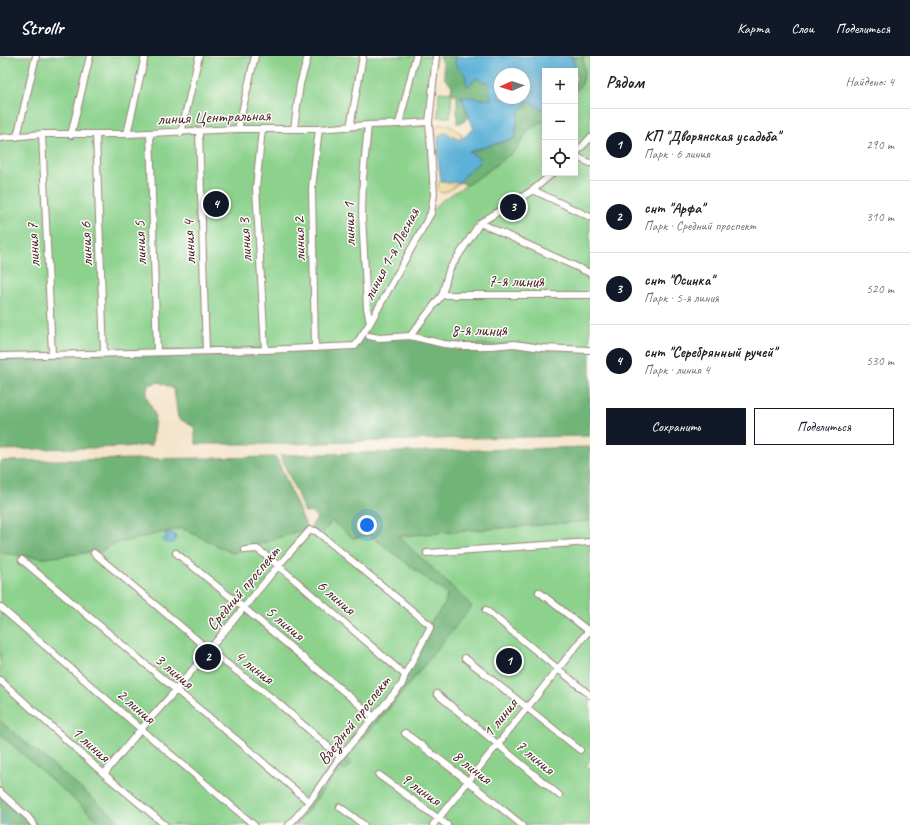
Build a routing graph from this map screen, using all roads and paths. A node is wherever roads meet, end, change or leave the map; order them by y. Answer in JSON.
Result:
{"nodes":[{"id":1,"x":36,"y":56,"type":"edge"},
{"id":2,"x":90,"y":56,"type":"edge"},
{"id":3,"x":145,"y":56,"type":"edge"},
{"id":4,"x":199,"y":56,"type":"edge"},
{"id":5,"x":255,"y":56,"type":"edge"},
{"id":6,"x":308,"y":56,"type":"edge"},
{"id":7,"x":363,"y":56,"type":"edge"},
{"id":8,"x":416,"y":56,"type":"edge"},
{"id":9,"x":436,"y":56,"type":"edge"},
{"id":10,"x":429,"y":122,"type":"junction"},
{"id":11,"x":399,"y":124,"type":"junction"},
{"id":12,"x":368,"y":125,"type":"junction"},
{"id":13,"x":350,"y":127,"type":"junction"},
{"id":14,"x":319,"y":128,"type":"junction"},
{"id":15,"x":262,"y":129,"type":"junction"},
{"id":16,"x":294,"y":129,"type":"junction"},
{"id":17,"x":238,"y":130,"type":"junction"},
{"id":18,"x":199,"y":131,"type":"junction"},
{"id":19,"x":181,"y":132,"type":"junction"},
{"id":20,"x":42,"y":134,"type":"junction"},
{"id":21,"x":96,"y":134,"type":"junction"},
{"id":22,"x":127,"y":134,"type":"junction"},
{"id":23,"x":150,"y":134,"type":"junction"},
{"id":24,"x":71,"y":135,"type":"junction"},
{"id":25,"x":17,"y":137,"type":"junction"},
{"id":26,"x":0,"y":138,"type":"edge"},
{"id":27,"x":590,"y":138,"type":"edge"},
{"id":28,"x":578,"y":152,"type":"edge"},
{"id":29,"x":578,"y":157,"type":"edge"},
{"id":30,"x":590,"y":163,"type":"edge"},
{"id":31,"x":549,"y":176,"type":"edge"},
{"id":32,"x":533,"y":190,"type":"junction"},
{"id":33,"x":590,"y":217,"type":"edge"},
{"id":34,"x":480,"y":223,"type":"junction"},
{"id":35,"x":590,"y":273,"type":"edge"},
{"id":36,"x":442,"y":295,"type":"junction"},
{"id":37,"x":590,"y":295,"type":"edge"},
{"id":38,"x":370,"y":323,"type":"junction"},
{"id":39,"x":369,"y":336,"type":"dead end"},
{"id":40,"x":410,"y":336,"type":"junction"},
{"id":41,"x":316,"y":348,"type":"junction"},
{"id":42,"x":265,"y":350,"type":"junction"},
{"id":43,"x":590,"y":350,"type":"edge"},
{"id":44,"x":206,"y":351,"type":"junction"},
{"id":45,"x":157,"y":352,"type":"junction"},
{"id":46,"x":104,"y":354,"type":"junction"},
{"id":47,"x":52,"y":355,"type":"junction"},
{"id":48,"x":0,"y":356,"type":"edge"},
{"id":49,"x":590,"y":542,"type":"edge"},
{"id":50,"x":245,"y":550,"type":"dead end"},
{"id":51,"x":94,"y":553,"type":"dead end"},
{"id":52,"x":427,"y":553,"type":"dead end"},
{"id":53,"x":176,"y":554,"type":"dead end"},
{"id":54,"x":22,"y":560,"type":"dead end"},
{"id":55,"x":278,"y":566,"type":"junction"},
{"id":56,"x":539,"y":592,"type":"dead end"},
{"id":57,"x":0,"y":607,"type":"edge"},
{"id":58,"x":244,"y":608,"type":"junction"},
{"id":59,"x":486,"y":610,"type":"dead end"},
{"id":60,"x":431,"y":626,"type":"joint"},
{"id":61,"x":590,"y":631,"type":"edge"},
{"id":62,"x":209,"y":650,"type":"junction"},
{"id":63,"x":465,"y":658,"type":"dead end"},
{"id":64,"x":558,"y":669,"type":"junction"},
{"id":65,"x":405,"y":676,"type":"junction"},
{"id":66,"x":0,"y":680,"type":"edge"},
{"id":67,"x":176,"y":690,"type":"junction"},
{"id":68,"x":438,"y":694,"type":"dead end"},
{"id":69,"x":590,"y":695,"type":"edge"},
{"id":70,"x":528,"y":707,"type":"junction"},
{"id":71,"x":374,"y":717,"type":"junction"},
{"id":72,"x":141,"y":729,"type":"junction"},
{"id":73,"x":404,"y":733,"type":"dead end"},
{"id":74,"x":498,"y":744,"type":"junction"},
{"id":75,"x":580,"y":750,"type":"dead end"},
{"id":76,"x":340,"y":757,"type":"junction"},
{"id":77,"x":104,"y":774,"type":"junction"},
{"id":78,"x":379,"y":775,"type":"dead end"},
{"id":79,"x":468,"y":781,"type":"junction"},
{"id":80,"x":0,"y":792,"type":"edge"},
{"id":81,"x":559,"y":795,"type":"dead end"},
{"id":82,"x":309,"y":802,"type":"junction"},
{"id":83,"x":340,"y":807,"type":"dead end"},
{"id":84,"x":438,"y":818,"type":"junction"},
{"id":85,"x":34,"y":825,"type":"edge"},
{"id":86,"x":165,"y":825,"type":"edge"},
{"id":87,"x":254,"y":825,"type":"edge"},
{"id":88,"x":289,"y":825,"type":"edge"},
{"id":89,"x":364,"y":825,"type":"edge"},
{"id":90,"x":433,"y":825,"type":"edge"},
{"id":91,"x":447,"y":825,"type":"edge"},
{"id":92,"x":522,"y":825,"type":"edge"}],
"edges":[{"from":1,"to":25,"type":"street"},
{"from":2,"to":24,"type":"street"},
{"from":3,"to":22,"type":"street"},
{"from":4,"to":19,"type":"street"},
{"from":5,"to":17,"type":"street"},
{"from":6,"to":16,"type":"street"},
{"from":7,"to":13,"type":"street"},
{"from":8,"to":11,"type":"street"},
{"from":9,"to":10,"type":"street","name":"линия 1-я Лесная"},
{"from":10,"to":11,"type":"street","name":"линия Центральная"},
{"from":10,"to":38,"type":"street","name":"линия 1-я Лесная"},
{"from":11,"to":12,"type":"street","name":"линия Центральная"},
{"from":12,"to":13,"type":"street","name":"линия Центральная"},
{"from":12,"to":38,"type":"street","name":"линия 1"},
{"from":13,"to":14,"type":"street","name":"линия Центральная"},
{"from":14,"to":16,"type":"street","name":"линия Центральная"},
{"from":14,"to":41,"type":"street","name":"линия 2"},
{"from":15,"to":16,"type":"street","name":"линия Центральная"},
{"from":15,"to":17,"type":"street","name":"линия Центральная"},
{"from":15,"to":42,"type":"street","name":"линия 3"},
{"from":17,"to":18,"type":"street","name":"линия Центральная"},
{"from":18,"to":19,"type":"street","name":"линия Центральная"},
{"from":18,"to":44,"type":"street","name":"линия 4"},
{"from":19,"to":23,"type":"street","name":"линия Центральная"},
{"from":20,"to":24,"type":"street","name":"линия Центральная"},
{"from":20,"to":25,"type":"street","name":"линия Центральная"},
{"from":20,"to":47,"type":"street","name":"линия 7"},
{"from":21,"to":22,"type":"street","name":"линия Центральная"},
{"from":21,"to":24,"type":"street","name":"линия Центральная"},
{"from":21,"to":46,"type":"street","name":"линия 6"},
{"from":22,"to":23,"type":"street","name":"линия Центральная"},
{"from":23,"to":45,"type":"street","name":"линия 5"},
{"from":25,"to":26,"type":"street","name":"линия Центральная"},
{"from":27,"to":28,"type":"street"},
{"from":29,"to":30,"type":"street"},
{"from":31,"to":32,"type":"street"},
{"from":32,"to":33,"type":"street"},
{"from":32,"to":34,"type":"street"},
{"from":34,"to":35,"type":"street"},
{"from":34,"to":36,"type":"street"},
{"from":36,"to":37,"type":"street","name":"7-я линия"},
{"from":36,"to":40,"type":"street"},
{"from":38,"to":41,"type":"street","name":"линия 1-я Лесная"},
{"from":39,"to":40,"type":"street","name":"8-я линия"},
{"from":40,"to":43,"type":"street","name":"8-я линия"},
{"from":41,"to":42,"type":"street"},
{"from":42,"to":44,"type":"street"},
{"from":44,"to":45,"type":"street"},
{"from":45,"to":46,"type":"street"},
{"from":46,"to":47,"type":"street"},
{"from":47,"to":48,"type":"street"},
{"from":49,"to":52,"type":"street"},
{"from":50,"to":55,"type":"street","name":"6 линия"},
{"from":51,"to":62,"type":"street","name":"4 линия"},
{"from":53,"to":58,"type":"street","name":"5 линия"},
{"from":54,"to":67,"type":"street","name":"3 линия"},
{"from":55,"to":58,"type":"street","name":"Средний проспект"},
{"from":55,"to":60,"type":"street","name":"Средний проспект"},
{"from":55,"to":65,"type":"street","name":"6 линия"},
{"from":56,"to":61,"type":"street"},
{"from":57,"to":72,"type":"street","name":"2 линия"},
{"from":58,"to":62,"type":"street","name":"Средний проспект"},
{"from":58,"to":71,"type":"street","name":"5 линия"},
{"from":59,"to":64,"type":"street"},
{"from":60,"to":65,"type":"street","name":"Въездной проспект"},
{"from":61,"to":64,"type":"street","name":"1 линия"},
{"from":62,"to":67,"type":"street","name":"Средний проспект"},
{"from":62,"to":76,"type":"street","name":"4 линия"},
{"from":63,"to":70,"type":"street"},
{"from":64,"to":69,"type":"street"},
{"from":64,"to":70,"type":"street","name":"1 линия"},
{"from":65,"to":71,"type":"street","name":"Въездной проспект"},
{"from":66,"to":77,"type":"street","name":"1 линия"},
{"from":67,"to":72,"type":"street","name":"Средний проспект"},
{"from":67,"to":82,"type":"street","name":"3 линия"},
{"from":68,"to":74,"type":"street","name":"7 линия"},
{"from":70,"to":74,"type":"street","name":"1 линия"},
{"from":70,"to":75,"type":"street"},
{"from":71,"to":76,"type":"street","name":"Въездной проспект"},
{"from":72,"to":77,"type":"street","name":"Средний проспект"},
{"from":72,"to":87,"type":"street","name":"2 линия"},
{"from":73,"to":79,"type":"street","name":"8 линия"},
{"from":74,"to":79,"type":"street","name":"1 линия"},
{"from":74,"to":81,"type":"street","name":"7 линия"},
{"from":76,"to":82,"type":"street","name":"Въездной проспект"},
{"from":77,"to":86,"type":"street","name":"1 линия"},
{"from":78,"to":84,"type":"street","name":"9 линия"},
{"from":79,"to":84,"type":"street","name":"1 линия"},
{"from":79,"to":92,"type":"street","name":"8 линия"},
{"from":80,"to":85,"type":"street"},
{"from":82,"to":88,"type":"street","name":"Въездной проспект"},
{"from":83,"to":89,"type":"street"},
{"from":84,"to":90,"type":"street","name":"1 линия"},
{"from":84,"to":91,"type":"street","name":"9 линия"}]}
